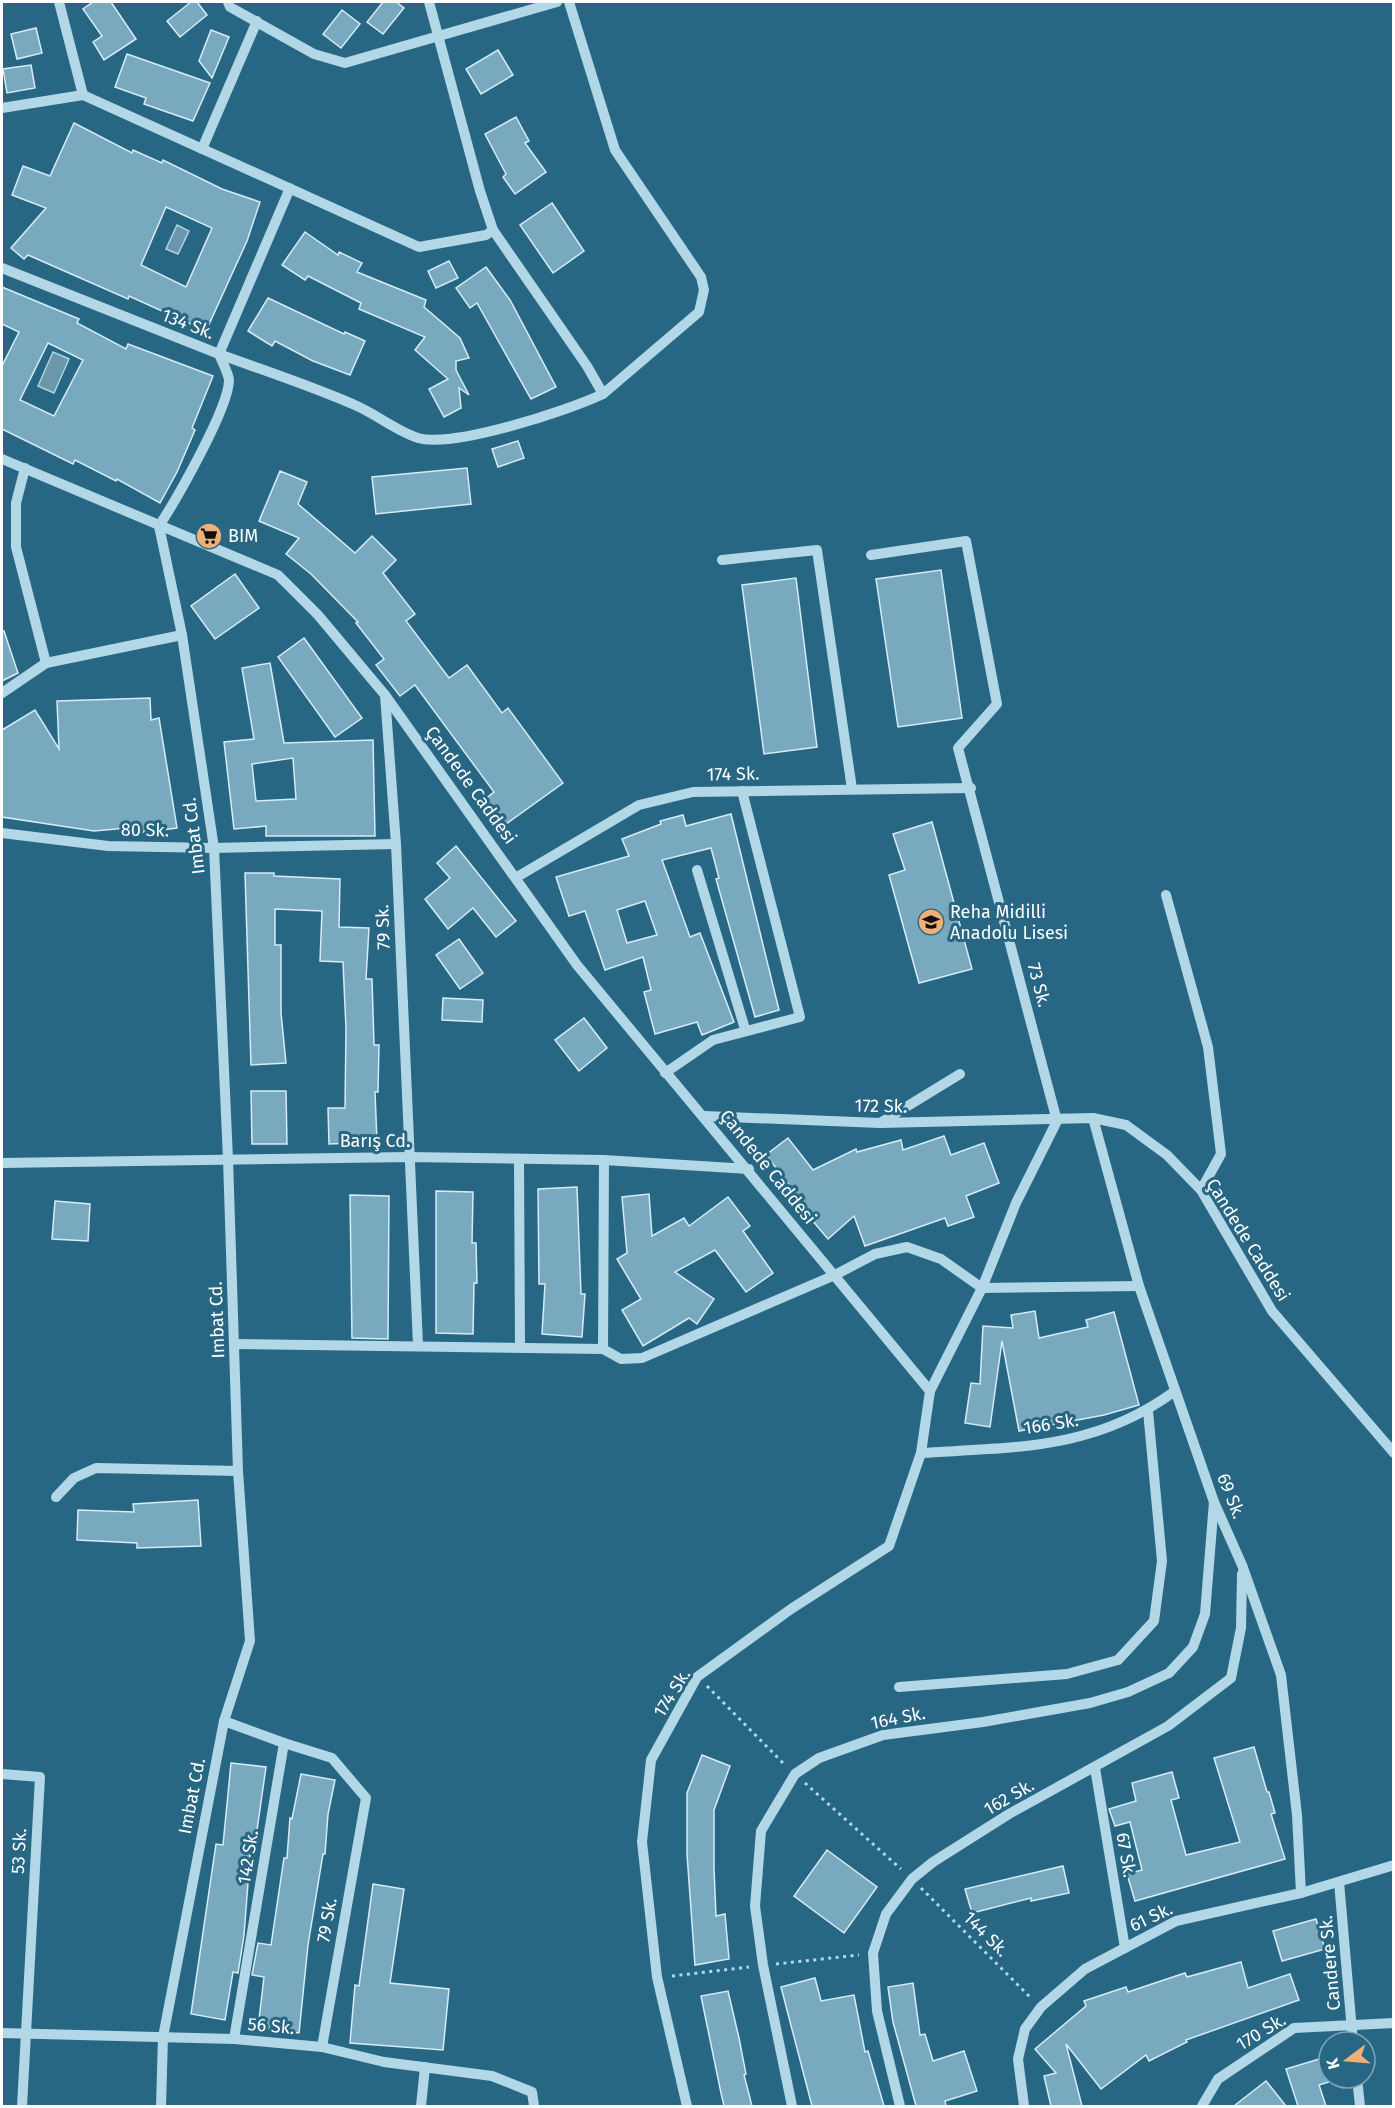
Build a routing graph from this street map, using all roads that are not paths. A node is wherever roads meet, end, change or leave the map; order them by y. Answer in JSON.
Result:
{"nodes":[{"id":1,"x":59,"y":2,"type":"edge"},
{"id":2,"x":228,"y":2,"type":"edge"},
{"id":3,"x":429,"y":2,"type":"edge"},
{"id":4,"x":557,"y":2,"type":"edge"},
{"id":5,"x":569,"y":2,"type":"edge"},
{"id":6,"x":257,"y":21,"type":"junction"},
{"id":7,"x":439,"y":36,"type":"junction"},
{"id":8,"x":83,"y":95,"type":"junction"},
{"id":9,"x":2,"y":108,"type":"edge"},
{"id":10,"x":202,"y":149,"type":"junction"},
{"id":11,"x":290,"y":188,"type":"junction"},
{"id":12,"x":493,"y":230,"type":"junction"},
{"id":13,"x":2,"y":268,"type":"edge"},
{"id":14,"x":219,"y":354,"type":"junction"},
{"id":15,"x":603,"y":394,"type":"junction"},
{"id":16,"x":2,"y":459,"type":"edge"},
{"id":17,"x":25,"y":468,"type":"junction"},
{"id":18,"x":159,"y":526,"type":"junction"},
{"id":19,"x":871,"y":555,"type":"dead end"},
{"id":20,"x":722,"y":560,"type":"dead end"},
{"id":21,"x":182,"y":635,"type":"junction"},
{"id":22,"x":46,"y":663,"type":"junction"},
{"id":23,"x":2,"y":693,"type":"edge"},
{"id":24,"x":385,"y":695,"type":"junction"},
{"id":25,"x":971,"y":788,"type":"junction"},
{"id":26,"x":852,"y":789,"type":"junction"},
{"id":27,"x":742,"y":791,"type":"junction"},
{"id":28,"x":2,"y":833,"type":"edge"},
{"id":29,"x":396,"y":844,"type":"junction"},
{"id":30,"x":214,"y":848,"type":"junction"},
{"id":31,"x":698,"y":870,"type":"dead end"},
{"id":32,"x":517,"y":877,"type":"junction"},
{"id":33,"x":1166,"y":895,"type":"dead end"},
{"id":34,"x":745,"y":1029,"type":"junction"},
{"id":35,"x":664,"y":1073,"type":"junction"},
{"id":36,"x":960,"y":1074,"type":"dead end"},
{"id":37,"x":704,"y":1116,"type":"junction"},
{"id":38,"x":1093,"y":1118,"type":"junction"},
{"id":39,"x":1057,"y":1120,"type":"junction"},
{"id":40,"x":879,"y":1123,"type":"junction"},
{"id":41,"x":409,"y":1158,"type":"junction"},
{"id":42,"x":228,"y":1159,"type":"junction"},
{"id":43,"x":519,"y":1159,"type":"junction"},
{"id":44,"x":604,"y":1160,"type":"junction"},
{"id":45,"x":2,"y":1163,"type":"edge"},
{"id":46,"x":749,"y":1169,"type":"junction"},
{"id":47,"x":1201,"y":1190,"type":"junction"},
{"id":48,"x":835,"y":1275,"type":"junction"},
{"id":49,"x":1139,"y":1286,"type":"junction"},
{"id":50,"x":982,"y":1288,"type":"junction"},
{"id":51,"x":234,"y":1344,"type":"junction"},
{"id":52,"x":418,"y":1345,"type":"junction"},
{"id":53,"x":520,"y":1347,"type":"junction"},
{"id":54,"x":603,"y":1349,"type":"junction"},
{"id":55,"x":930,"y":1390,"type":"junction"},
{"id":56,"x":1175,"y":1391,"type":"junction"},
{"id":57,"x":1148,"y":1411,"type":"junction"},
{"id":58,"x":921,"y":1453,"type":"junction"},
{"id":59,"x":1394,"y":1453,"type":"edge"},
{"id":60,"x":238,"y":1471,"type":"junction"},
{"id":61,"x":56,"y":1497,"type":"dead end"},
{"id":62,"x":1214,"y":1502,"type":"junction"},
{"id":63,"x":1242,"y":1565,"type":"junction"},
{"id":64,"x":899,"y":1688,"type":"dead end"},
{"id":65,"x":224,"y":1721,"type":"junction"},
{"id":66,"x":284,"y":1743,"type":"junction"},
{"id":67,"x":1095,"y":1768,"type":"junction"},
{"id":68,"x":2,"y":1774,"type":"edge"},
{"id":69,"x":1394,"y":1865,"type":"edge"},
{"id":70,"x":1339,"y":1882,"type":"junction"},
{"id":71,"x":1301,"y":1893,"type":"junction"},
{"id":72,"x":1125,"y":1948,"type":"junction"},
{"id":73,"x":1394,"y":2023,"type":"edge"},
{"id":74,"x":1352,"y":2025,"type":"junction"},
{"id":75,"x":1352,"y":2030,"type":"edge"},
{"id":76,"x":2,"y":2033,"type":"edge"},
{"id":77,"x":27,"y":2033,"type":"junction"},
{"id":78,"x":162,"y":2037,"type":"junction"},
{"id":79,"x":234,"y":2039,"type":"junction"},
{"id":80,"x":322,"y":2047,"type":"junction"},
{"id":81,"x":425,"y":2067,"type":"junction"},
{"id":82,"x":1358,"y":2090,"type":"edge"},
{"id":83,"x":22,"y":2106,"type":"edge"},
{"id":84,"x":161,"y":2106,"type":"edge"},
{"id":85,"x":422,"y":2106,"type":"edge"},
{"id":86,"x":534,"y":2106,"type":"edge"},
{"id":87,"x":687,"y":2106,"type":"edge"},
{"id":88,"x":792,"y":2106,"type":"edge"},
{"id":89,"x":900,"y":2106,"type":"edge"},
{"id":90,"x":1024,"y":2106,"type":"edge"},
{"id":91,"x":1202,"y":2106,"type":"edge"},
{"id":92,"x":1360,"y":2106,"type":"edge"}],
"edges":[{"from":1,"to":8,"type":"street"},
{"from":2,"to":6,"type":"street"},
{"from":3,"to":7,"type":"street"},
{"from":4,"to":7,"type":"street"},
{"from":5,"to":15,"type":"street"},
{"from":6,"to":7,"type":"street"},
{"from":6,"to":10,"type":"street"},
{"from":7,"to":12,"type":"street"},
{"from":8,"to":9,"type":"street"},
{"from":8,"to":10,"type":"street"},
{"from":10,"to":11,"type":"street"},
{"from":11,"to":12,"type":"street"},
{"from":11,"to":14,"type":"street"},
{"from":12,"to":15,"type":"street"},
{"from":13,"to":14,"type":"street","name":"134 Sk."},
{"from":14,"to":15,"type":"street"},
{"from":14,"to":18,"type":"street","name":"134 Sk."},
{"from":16,"to":17,"type":"street","name":"Çandede Caddesi"},
{"from":17,"to":18,"type":"street","name":"Çandede Caddesi"},
{"from":17,"to":22,"type":"street"},
{"from":18,"to":21,"type":"street","name":"Imbat Cd."},
{"from":18,"to":24,"type":"street","name":"Çandede Caddesi"},
{"from":19,"to":25,"type":"street","name":"73 Sk."},
{"from":20,"to":26,"type":"street"},
{"from":21,"to":22,"type":"street"},
{"from":21,"to":30,"type":"street","name":"Imbat Cd."},
{"from":22,"to":23,"type":"street"},
{"from":24,"to":29,"type":"street","name":"79 Sk."},
{"from":24,"to":32,"type":"street","name":"Çandede Caddesi"},
{"from":25,"to":26,"type":"street","name":"174 Sk."},
{"from":25,"to":39,"type":"street","name":"73 Sk."},
{"from":26,"to":27,"type":"street","name":"174 Sk."},
{"from":27,"to":32,"type":"street","name":"174 Sk."},
{"from":27,"to":34,"type":"street"},
{"from":28,"to":30,"type":"street","name":"80 Sk."},
{"from":29,"to":30,"type":"street","name":"80 Sk."},
{"from":29,"to":41,"type":"street","name":"79 Sk."},
{"from":30,"to":42,"type":"street","name":"Imbat Cd."},
{"from":31,"to":34,"type":"street"},
{"from":32,"to":35,"type":"street","name":"Çandede Caddesi"},
{"from":33,"to":47,"type":"street"},
{"from":34,"to":35,"type":"street"},
{"from":35,"to":37,"type":"street","name":"Çandede Caddesi"},
{"from":36,"to":40,"type":"street"},
{"from":37,"to":40,"type":"street","name":"172 Sk."},
{"from":37,"to":46,"type":"street","name":"Çandede Caddesi"},
{"from":38,"to":39,"type":"street","name":"Çandede Caddesi"},
{"from":38,"to":47,"type":"street","name":"Çandede Caddesi"},
{"from":38,"to":49,"type":"street","name":"69 Sk."},
{"from":39,"to":40,"type":"street","name":"172 Sk."},
{"from":39,"to":50,"type":"street"},
{"from":41,"to":42,"type":"street","name":"Barış Cd."},
{"from":41,"to":43,"type":"street","name":"Barış Cd."},
{"from":41,"to":52,"type":"street","name":"79 Sk."},
{"from":42,"to":45,"type":"street","name":"Barış Cd."},
{"from":42,"to":51,"type":"street","name":"Imbat Cd."},
{"from":43,"to":44,"type":"street","name":"Barış Cd."},
{"from":43,"to":53,"type":"street"},
{"from":44,"to":46,"type":"street","name":"Barış Cd."},
{"from":44,"to":54,"type":"street"},
{"from":46,"to":48,"type":"street","name":"Çandede Caddesi"},
{"from":47,"to":59,"type":"street","name":"Çandede Caddesi"},
{"from":48,"to":50,"type":"street"},
{"from":48,"to":54,"type":"street"},
{"from":48,"to":55,"type":"street","name":"Çandede Caddesi"},
{"from":49,"to":50,"type":"street"},
{"from":49,"to":56,"type":"street","name":"69 Sk."},
{"from":50,"to":55,"type":"street"},
{"from":51,"to":52,"type":"street"},
{"from":51,"to":60,"type":"street","name":"Imbat Cd."},
{"from":52,"to":53,"type":"street"},
{"from":53,"to":54,"type":"street"},
{"from":55,"to":58,"type":"street","name":"174 Sk."},
{"from":56,"to":57,"type":"street","name":"166 Sk."},
{"from":56,"to":62,"type":"street","name":"69 Sk."},
{"from":57,"to":58,"type":"street","name":"166 Sk."},
{"from":57,"to":64,"type":"street"},
{"from":58,"to":87,"type":"street","name":"174 Sk."},
{"from":60,"to":61,"type":"street"},
{"from":60,"to":65,"type":"street","name":"Imbat Cd."},
{"from":62,"to":63,"type":"street","name":"69 Sk."},
{"from":62,"to":88,"type":"street","name":"164 Sk."},
{"from":63,"to":67,"type":"street","name":"162 Sk."},
{"from":63,"to":71,"type":"street","name":"69 Sk."},
{"from":65,"to":66,"type":"street"},
{"from":65,"to":78,"type":"street","name":"Imbat Cd."},
{"from":66,"to":79,"type":"street","name":"142 Sk."},
{"from":66,"to":80,"type":"street","name":"79 Sk."},
{"from":67,"to":72,"type":"street","name":"67 Sk."},
{"from":67,"to":89,"type":"street","name":"162 Sk."},
{"from":68,"to":77,"type":"street","name":"53 Sk."},
{"from":69,"to":70,"type":"street","name":"61 Sk."},
{"from":70,"to":71,"type":"street","name":"61 Sk."},
{"from":70,"to":74,"type":"street","name":"Candere Sk."},
{"from":71,"to":72,"type":"street","name":"61 Sk."},
{"from":72,"to":90,"type":"street","name":"61 Sk."},
{"from":73,"to":74,"type":"street","name":"170 Sk."},
{"from":74,"to":75,"type":"street","name":"Candere Sk."},
{"from":74,"to":91,"type":"street","name":"170 Sk."},
{"from":76,"to":77,"type":"street","name":"56 Sk."},
{"from":77,"to":78,"type":"street","name":"56 Sk."},
{"from":77,"to":83,"type":"street","name":"53 Sk."},
{"from":78,"to":79,"type":"street","name":"56 Sk."},
{"from":78,"to":84,"type":"street","name":"Imbat Cd."},
{"from":79,"to":80,"type":"street","name":"56 Sk."},
{"from":80,"to":81,"type":"street","name":"56 Sk."},
{"from":81,"to":85,"type":"street"},
{"from":81,"to":86,"type":"street","name":"56 Sk."},
{"from":82,"to":92,"type":"street"}]}
